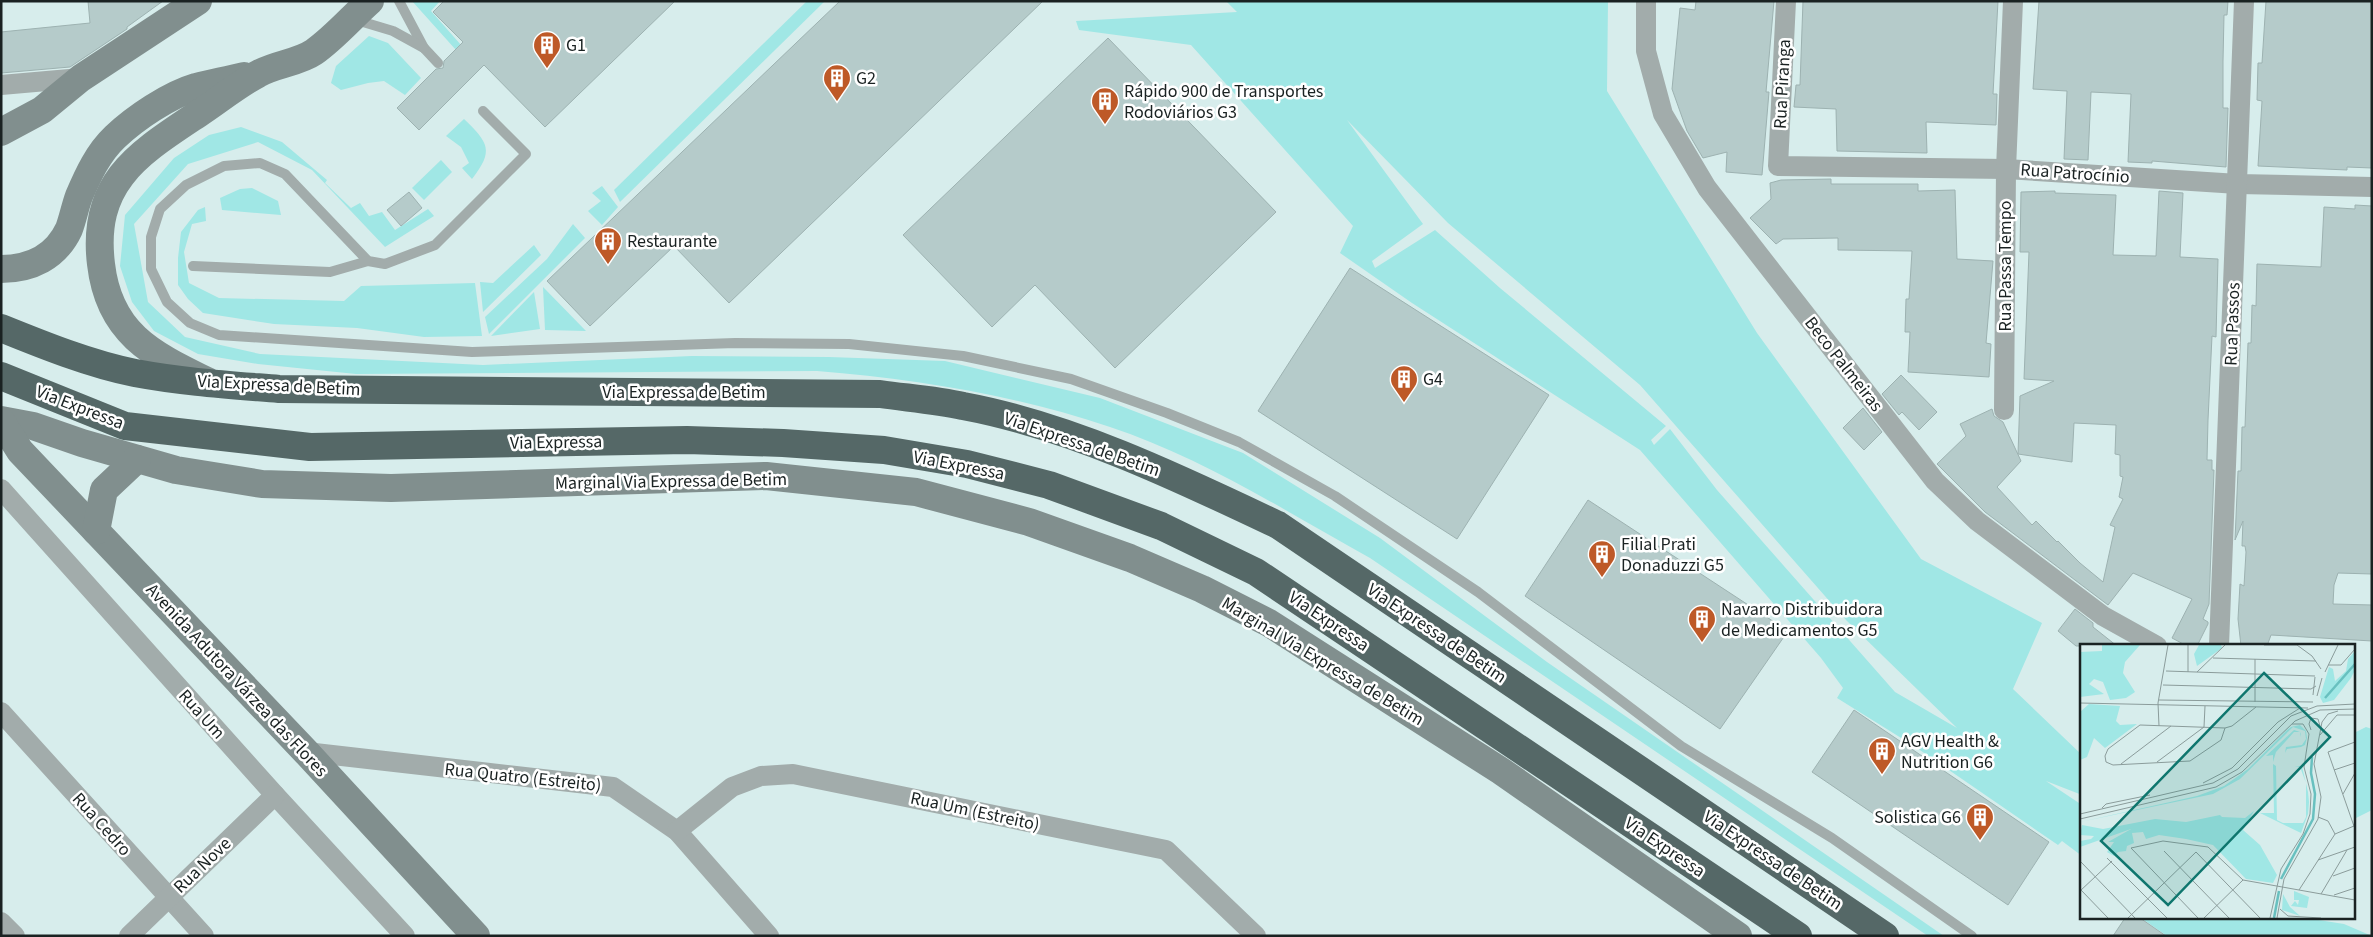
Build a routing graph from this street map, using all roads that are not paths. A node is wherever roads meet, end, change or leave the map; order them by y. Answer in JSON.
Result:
{"nodes":[{"id":1,"x":198,"y":1,"type":"edge"},
{"id":2,"x":399,"y":1,"type":"edge"},
{"id":3,"x":1646,"y":1,"type":"edge"},
{"id":4,"x":1786,"y":1,"type":"edge"},
{"id":5,"x":2013,"y":1,"type":"edge"},
{"id":6,"x":2244,"y":1,"type":"edge"},
{"id":7,"x":361,"y":10,"type":"edge"},
{"id":8,"x":424,"y":48,"type":"junction"},
{"id":9,"x":438,"y":63,"type":"dead end"},
{"id":10,"x":259,"y":73,"type":"junction"},
{"id":11,"x":82,"y":78,"type":"junction"},
{"id":12,"x":1,"y":86,"type":"edge"},
{"id":13,"x":42,"y":110,"type":"junction"},
{"id":14,"x":483,"y":111,"type":"dead end"},
{"id":15,"x":1,"y":132,"type":"edge"},
{"id":16,"x":1,"y":146,"type":"edge"},
{"id":17,"x":1778,"y":166,"type":"joint"},
{"id":18,"x":2006,"y":169,"type":"junction"},
{"id":19,"x":2238,"y":184,"type":"junction"},
{"id":20,"x":2372,"y":187,"type":"edge"},
{"id":21,"x":368,"y":261,"type":"junction"},
{"id":22,"x":193,"y":266,"type":"dead end"},
{"id":23,"x":1,"y":269,"type":"edge"},
{"id":24,"x":1,"y":328,"type":"edge"},
{"id":25,"x":1,"y":376,"type":"edge"},
{"id":26,"x":212,"y":383,"type":"junction"},
{"id":27,"x":2004,"y":410,"type":"dead end"},
{"id":28,"x":1,"y":421,"type":"edge"},
{"id":29,"x":138,"y":459,"type":"junction"},
{"id":30,"x":1,"y":490,"type":"edge"},
{"id":31,"x":96,"y":531,"type":"junction"},
{"id":32,"x":2153,"y":644,"type":"edge"},
{"id":33,"x":2219,"y":644,"type":"edge"},
{"id":34,"x":1,"y":712,"type":"edge"},
{"id":35,"x":306,"y":752,"type":"junction"},
{"id":36,"x":275,"y":796,"type":"junction"},
{"id":37,"x":677,"y":831,"type":"junction"},
{"id":38,"x":168,"y":897,"type":"junction"},
{"id":39,"x":1,"y":922,"type":"edge"},
{"id":40,"x":14,"y":936,"type":"edge"},
{"id":41,"x":129,"y":936,"type":"edge"},
{"id":42,"x":204,"y":936,"type":"edge"},
{"id":43,"x":405,"y":936,"type":"edge"},
{"id":44,"x":476,"y":936,"type":"edge"},
{"id":45,"x":769,"y":936,"type":"edge"},
{"id":46,"x":1256,"y":936,"type":"edge"},
{"id":47,"x":1738,"y":936,"type":"edge"},
{"id":48,"x":1798,"y":936,"type":"edge"},
{"id":49,"x":1885,"y":936,"type":"edge"},
{"id":50,"x":1972,"y":936,"type":"edge"}],
"edges":[{"from":1,"to":11,"type":"street"},
{"from":2,"to":8,"type":"lane"},
{"from":3,"to":32,"type":"street","name":"Beco Palmeiras"},
{"from":4,"to":17,"type":"street","name":"Rua Piranga"},
{"from":5,"to":18,"type":"street","name":"Rua Passa Tempo"},
{"from":6,"to":19,"type":"street","name":"Rua Passos"},
{"from":7,"to":8,"type":"lane"},
{"from":7,"to":10,"type":"street"},
{"from":8,"to":9,"type":"lane"},
{"from":10,"to":23,"type":"street"},
{"from":10,"to":26,"type":"street"},
{"from":11,"to":12,"type":"street"},
{"from":11,"to":13,"type":"street"},
{"from":13,"to":15,"type":"street"},
{"from":13,"to":16,"type":"street"},
{"from":14,"to":21,"type":"lane"},
{"from":17,"to":18,"type":"street","name":"Rua Patrocínio"},
{"from":18,"to":19,"type":"street","name":"Rua Patrocínio"},
{"from":18,"to":27,"type":"street","name":"Rua Passa Tempo"},
{"from":19,"to":20,"type":"street","name":"Rua Patrocínio"},
{"from":19,"to":33,"type":"street","name":"Rua Passos"},
{"from":21,"to":22,"type":"lane"},
{"from":21,"to":50,"type":"lane"},
{"from":24,"to":26,"type":"highway","name":"Via Expressa de Betim"},
{"from":25,"to":48,"type":"highway","name":"Via Expressa"},
{"from":26,"to":49,"type":"highway","name":"Via Expressa de Betim"},
{"from":28,"to":29,"type":"street","name":"Marginal Via Expressa de Betim"},
{"from":28,"to":31,"type":"street","name":"Avenida Adutora Várzea das Flores"},
{"from":29,"to":31,"type":"street"},
{"from":29,"to":47,"type":"street","name":"Marginal Via Expressa de Betim"},
{"from":30,"to":36,"type":"street","name":"Rua Um"},
{"from":31,"to":35,"type":"street","name":"Avenida Adutora Várzea das Flores"},
{"from":34,"to":38,"type":"street","name":"Rua Cedro"},
{"from":35,"to":37,"type":"street","name":"Rua Quatro (Estreito)"},
{"from":35,"to":44,"type":"street","name":"Avenida Adutora Várzea das Flores"},
{"from":36,"to":38,"type":"street","name":"Rua Nove"},
{"from":36,"to":43,"type":"street","name":"Rua Um"},
{"from":37,"to":45,"type":"street","name":"Rua Quatro (Estreito)"},
{"from":37,"to":46,"type":"street","name":"Rua Um (Estreito)"},
{"from":38,"to":41,"type":"street","name":"Rua Nove"},
{"from":38,"to":42,"type":"street","name":"Rua Cedro"},
{"from":39,"to":40,"type":"street"}]}
